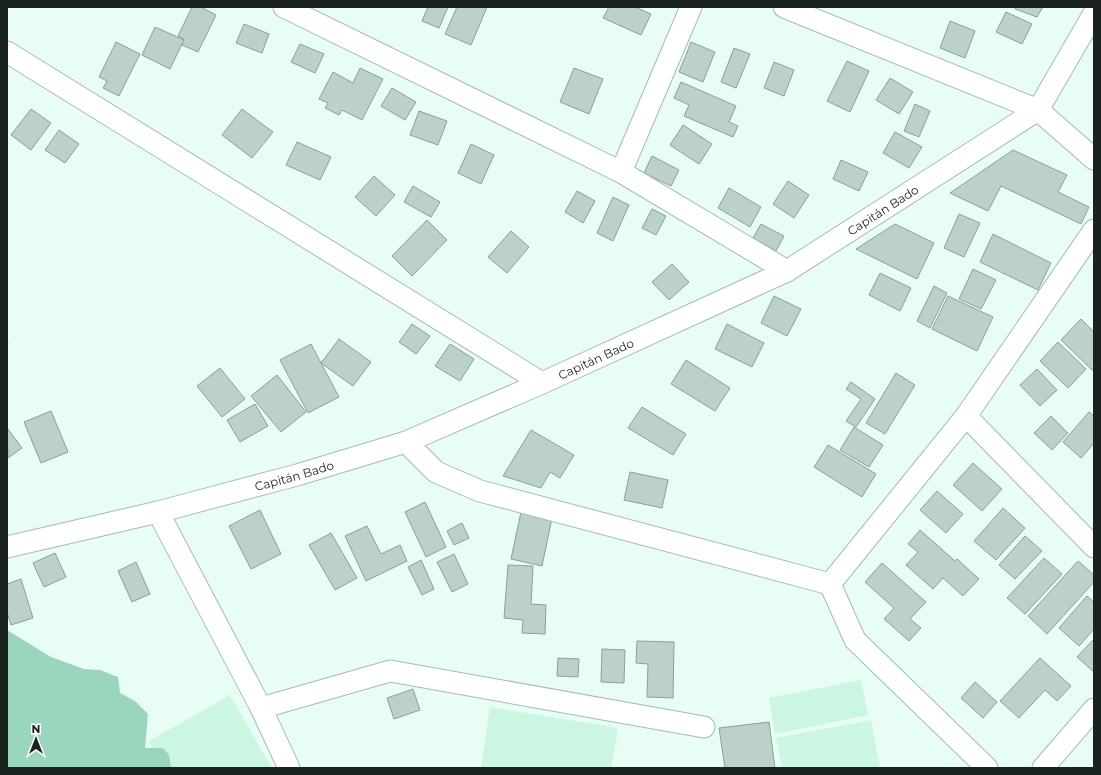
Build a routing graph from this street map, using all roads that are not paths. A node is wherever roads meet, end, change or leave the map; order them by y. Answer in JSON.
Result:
{"nodes":[{"id":1,"x":284,"y":7,"type":"edge"},
{"id":2,"x":691,"y":7,"type":"edge"},
{"id":3,"x":784,"y":7,"type":"edge"},
{"id":4,"x":1094,"y":13,"type":"edge"},
{"id":5,"x":7,"y":52,"type":"edge"},
{"id":6,"x":1038,"y":110,"type":"junction"},
{"id":7,"x":1094,"y":158,"type":"edge"},
{"id":8,"x":621,"y":172,"type":"junction"},
{"id":9,"x":1094,"y":230,"type":"edge"},
{"id":10,"x":787,"y":271,"type":"junction"},
{"id":11,"x":542,"y":383,"type":"junction"},
{"id":12,"x":966,"y":416,"type":"junction"},
{"id":13,"x":406,"y":442,"type":"junction"},
{"id":14,"x":158,"y":512,"type":"junction"},
{"id":15,"x":7,"y":547,"type":"edge"},
{"id":16,"x":1094,"y":548,"type":"edge"},
{"id":17,"x":830,"y":584,"type":"junction"},
{"id":18,"x":261,"y":708,"type":"junction"},
{"id":19,"x":1094,"y":708,"type":"edge"},
{"id":20,"x":704,"y":727,"type":"dead end"},
{"id":21,"x":288,"y":768,"type":"edge"},
{"id":22,"x":987,"y":768,"type":"edge"},
{"id":23,"x":1043,"y":768,"type":"edge"}],
"edges":[{"from":1,"to":8,"type":"street"},
{"from":2,"to":8,"type":"street"},
{"from":3,"to":6,"type":"street"},
{"from":4,"to":6,"type":"street","name":"Capitán Bado"},
{"from":5,"to":11,"type":"street"},
{"from":6,"to":7,"type":"street"},
{"from":6,"to":10,"type":"street","name":"Capitán Bado"},
{"from":8,"to":10,"type":"street"},
{"from":9,"to":12,"type":"street"},
{"from":10,"to":11,"type":"street","name":"Capitán Bado"},
{"from":11,"to":13,"type":"street","name":"Capitán Bado"},
{"from":12,"to":16,"type":"street"},
{"from":12,"to":17,"type":"street"},
{"from":13,"to":14,"type":"street","name":"Capitán Bado"},
{"from":13,"to":17,"type":"street"},
{"from":14,"to":15,"type":"street","name":"Capitán Bado"},
{"from":14,"to":18,"type":"street"},
{"from":17,"to":22,"type":"street"},
{"from":18,"to":20,"type":"street"},
{"from":18,"to":21,"type":"street"},
{"from":19,"to":23,"type":"street"}]}
